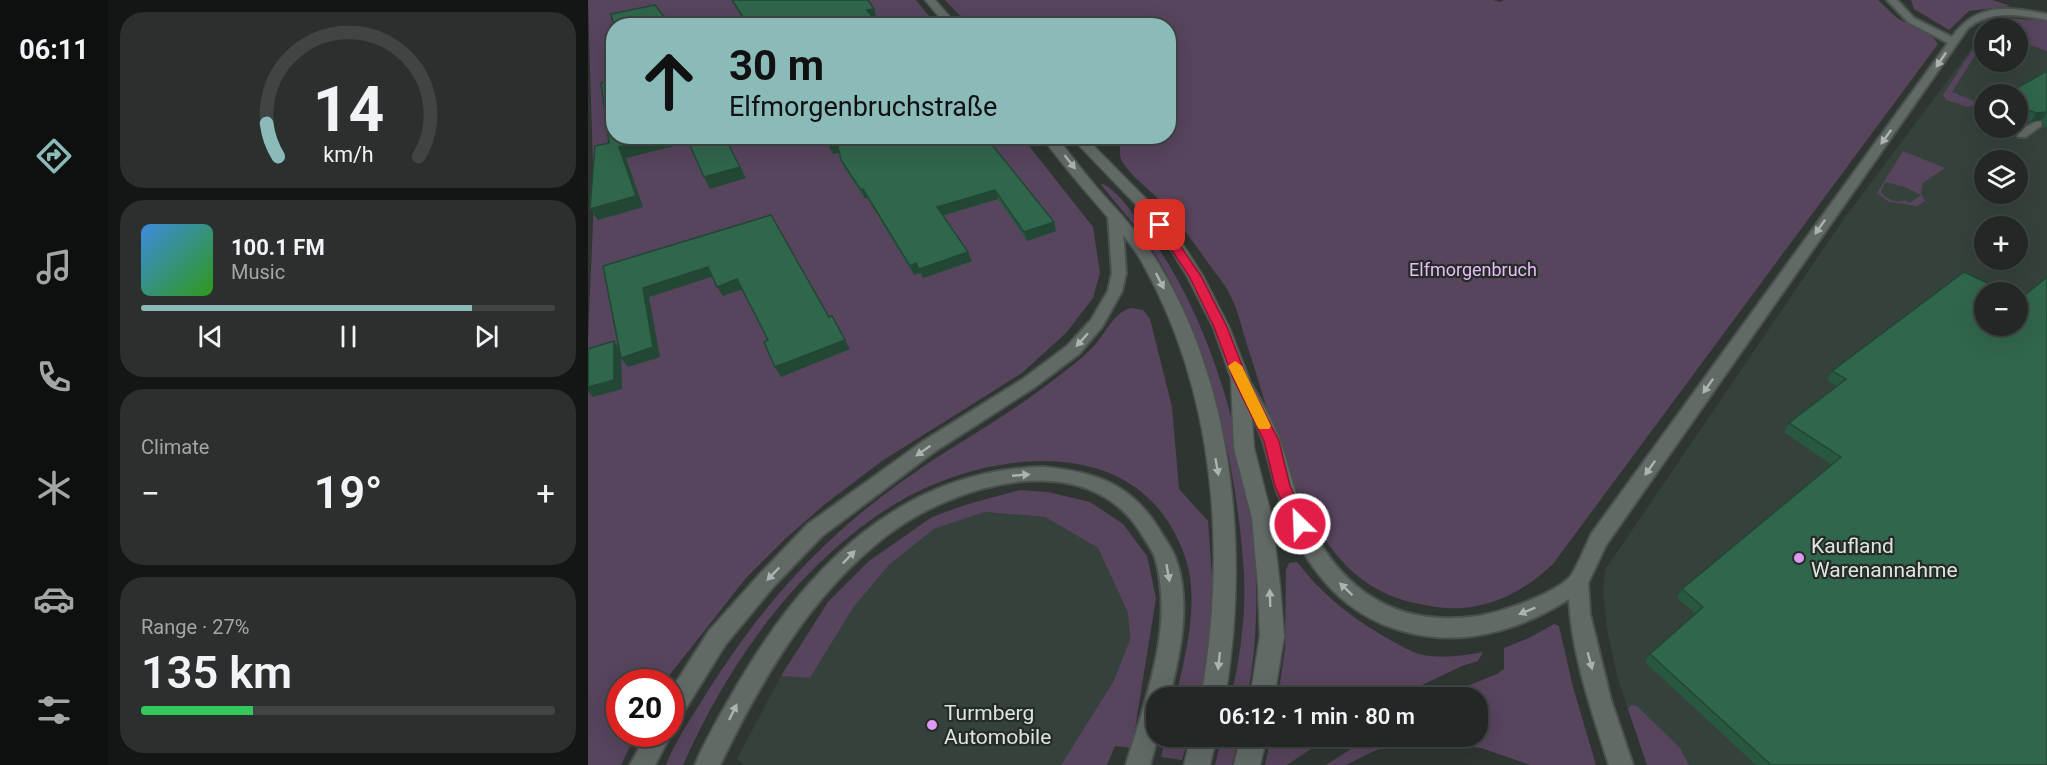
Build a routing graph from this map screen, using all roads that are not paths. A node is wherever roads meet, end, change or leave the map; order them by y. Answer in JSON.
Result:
{"nodes":[{"id":1,"x":930,"y":0,"type":"edge"},
{"id":2,"x":1892,"y":0,"type":"edge"},
{"id":3,"x":2007,"y":1,"type":"edge"},
{"id":4,"x":2047,"y":16,"type":"edge"},
{"id":5,"x":945,"y":18,"type":"edge"},
{"id":6,"x":1953,"y":41,"type":"junction"},
{"id":7,"x":2037,"y":124,"type":"edge"},
{"id":8,"x":2028,"y":130,"type":"edge"},
{"id":9,"x":1054,"y":144,"type":"edge"},
{"id":10,"x":1084,"y":144,"type":"edge"},
{"id":11,"x":1115,"y":216,"type":"junction"},
{"id":12,"x":1240,"y":378,"type":"junction"},
{"id":13,"x":1578,"y":583,"type":"junction"},
{"id":14,"x":1214,"y":687,"type":"edge"},
{"id":15,"x":1264,"y":687,"type":"edge"},
{"id":16,"x":684,"y":691,"type":"edge"},
{"id":17,"x":652,"y":747,"type":"edge"},
{"id":18,"x":1201,"y":747,"type":"edge"},
{"id":19,"x":1251,"y":747,"type":"edge"},
{"id":20,"x":642,"y":765,"type":"edge"},
{"id":21,"x":707,"y":765,"type":"edge"},
{"id":22,"x":1138,"y":765,"type":"edge"},
{"id":23,"x":1197,"y":765,"type":"edge"},
{"id":24,"x":1247,"y":765,"type":"edge"},
{"id":25,"x":1621,"y":765,"type":"edge"}],
"edges":[{"from":1,"to":5,"type":"main road"},
{"from":2,"to":6,"type":"lane"},
{"from":3,"to":4,"type":"lane"},
{"from":4,"to":6,"type":"lane"},
{"from":6,"to":13,"type":"lane","one_way":true},
{"from":7,"to":8,"type":"lane"},
{"from":9,"to":11,"type":"main road","one_way":true},
{"from":10,"to":12,"type":"main road"},
{"from":11,"to":14,"type":"main road","one_way":true},
{"from":11,"to":16,"type":"lane","one_way":true},
{"from":13,"to":12,"type":"lane","one_way":true},
{"from":15,"to":12,"type":"main road","one_way":true},
{"from":13,"to":25,"type":"lane","one_way":true},
{"from":17,"to":20,"type":"lane"},
{"from":18,"to":23,"type":"main road"},
{"from":19,"to":24,"type":"main road"},
{"from":21,"to":22,"type":"lane","one_way":true}]}
